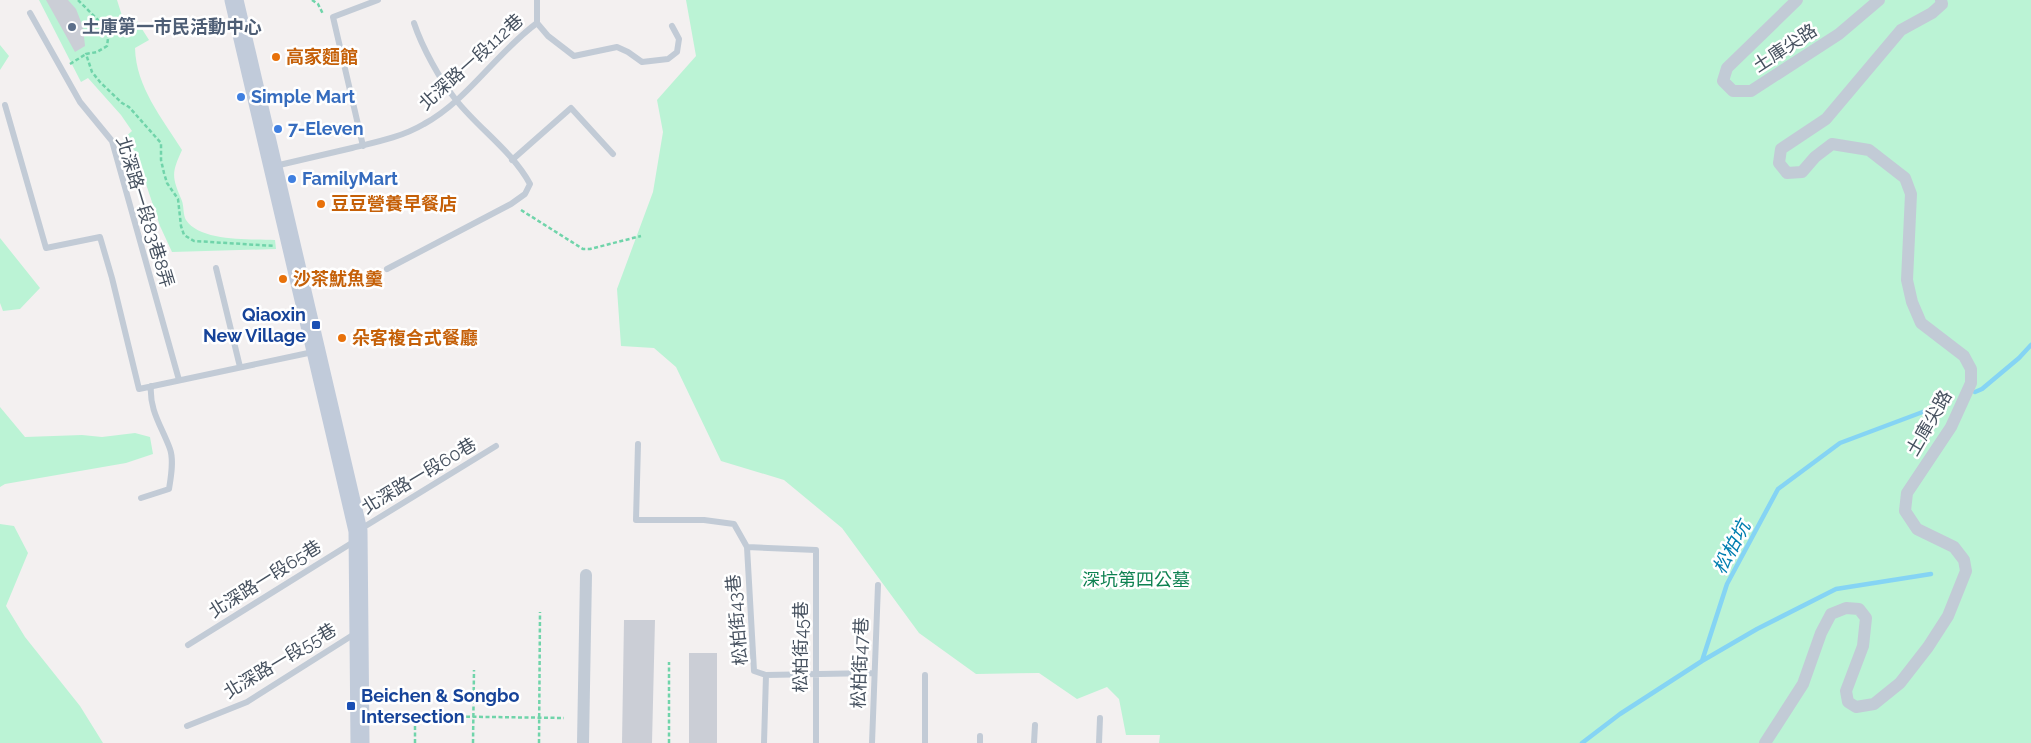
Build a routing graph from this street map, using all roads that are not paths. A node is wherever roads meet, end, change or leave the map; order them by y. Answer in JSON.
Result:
{"nodes":[{"id":1,"x":234,"y":0,"type":"edge"},
{"id":2,"x":378,"y":0,"type":"edge"},
{"id":3,"x":537,"y":0,"type":"edge"},
{"id":4,"x":1797,"y":0,"type":"edge"},
{"id":5,"x":1879,"y":0,"type":"edge"},
{"id":6,"x":1942,"y":0,"type":"edge"},
{"id":7,"x":30,"y":12,"type":"dead end"},
{"id":8,"x":414,"y":23,"type":"dead end"},
{"id":9,"x":537,"y":23,"type":"junction"},
{"id":10,"x":672,"y":26,"type":"dead end"},
{"id":11,"x":456,"y":100,"type":"junction"},
{"id":12,"x":5,"y":105,"type":"dead end"},
{"id":13,"x":363,"y":146,"type":"junction"},
{"id":14,"x":613,"y":154,"type":"dead end"},
{"id":15,"x":512,"y":160,"type":"junction"},
{"id":16,"x":273,"y":167,"type":"junction"},
{"id":17,"x":216,"y":268,"type":"dead end"},
{"id":18,"x":387,"y":268,"type":"dead end"},
{"id":19,"x":317,"y":351,"type":"junction"},
{"id":20,"x":240,"y":367,"type":"junction"},
{"id":21,"x":179,"y":380,"type":"junction"},
{"id":22,"x":151,"y":386,"type":"junction"},
{"id":23,"x":638,"y":444,"type":"dead end"},
{"id":24,"x":496,"y":446,"type":"dead end"},
{"id":25,"x":140,"y":498,"type":"dead end"},
{"id":26,"x":358,"y":535,"type":"junction"},
{"id":27,"x":747,"y":547,"type":"junction"},
{"id":28,"x":586,"y":575,"type":"dead end"},
{"id":29,"x":878,"y":585,"type":"dead end"},
{"id":30,"x":360,"y":630,"type":"junction"},
{"id":31,"x":188,"y":645,"type":"dead end"},
{"id":32,"x":874,"y":673,"type":"junction"},
{"id":33,"x":816,"y":674,"type":"junction"},
{"id":34,"x":766,"y":675,"type":"junction"},
{"id":35,"x":925,"y":675,"type":"dead end"},
{"id":36,"x":1100,"y":718,"type":"dead end"},
{"id":37,"x":1034,"y":725,"type":"dead end"},
{"id":38,"x":187,"y":726,"type":"dead end"},
{"id":39,"x":360,"y":743,"type":"edge"},
{"id":40,"x":583,"y":743,"type":"edge"},
{"id":41,"x":764,"y":743,"type":"edge"},
{"id":42,"x":816,"y":743,"type":"edge"},
{"id":43,"x":872,"y":743,"type":"edge"},
{"id":44,"x":925,"y":743,"type":"edge"},
{"id":45,"x":1034,"y":743,"type":"edge"},
{"id":46,"x":1099,"y":743,"type":"edge"},
{"id":47,"x":1765,"y":743,"type":"edge"}],
"edges":[{"from":1,"to":16,"type":"main road"},
{"from":2,"to":13,"type":"lane"},
{"from":3,"to":9,"type":"lane"},
{"from":4,"to":5,"type":"street","name":"土庫尖路"},
{"from":6,"to":47,"type":"street","name":"土庫尖路"},
{"from":7,"to":21,"type":"lane","name":"北深路一段83巷8弄"},
{"from":8,"to":11,"type":"lane"},
{"from":9,"to":10,"type":"lane","name":"北深路一段112巷"},
{"from":9,"to":11,"type":"lane","name":"北深路一段112巷"},
{"from":11,"to":13,"type":"lane","name":"北深路一段112巷"},
{"from":11,"to":15,"type":"lane"},
{"from":12,"to":22,"type":"lane"},
{"from":13,"to":16,"type":"lane","name":"北深路一段112巷"},
{"from":14,"to":15,"type":"lane"},
{"from":15,"to":18,"type":"lane"},
{"from":16,"to":19,"type":"main road"},
{"from":17,"to":20,"type":"lane"},
{"from":19,"to":20,"type":"lane"},
{"from":19,"to":26,"type":"main road"},
{"from":20,"to":21,"type":"lane"},
{"from":21,"to":22,"type":"lane"},
{"from":22,"to":25,"type":"lane"},
{"from":23,"to":27,"type":"lane"},
{"from":24,"to":26,"type":"lane","name":"北深路一段60巷"},
{"from":26,"to":30,"type":"main road"},
{"from":26,"to":31,"type":"lane","name":"北深路一段65巷"},
{"from":27,"to":33,"type":"lane","name":"松柏街45巷"},
{"from":27,"to":34,"type":"lane","name":"松柏街43巷"},
{"from":28,"to":40,"type":"street"},
{"from":29,"to":32,"type":"lane","name":"松柏街47巷"},
{"from":30,"to":38,"type":"lane","name":"北深路一段55巷"},
{"from":30,"to":39,"type":"main road"},
{"from":32,"to":33,"type":"lane"},
{"from":32,"to":43,"type":"lane","name":"松柏街47巷"},
{"from":33,"to":34,"type":"lane"},
{"from":33,"to":42,"type":"lane","name":"松柏街45巷"},
{"from":34,"to":41,"type":"lane","name":"松柏街43巷"},
{"from":35,"to":44,"type":"lane"},
{"from":36,"to":46,"type":"lane"},
{"from":37,"to":45,"type":"lane"}]}
